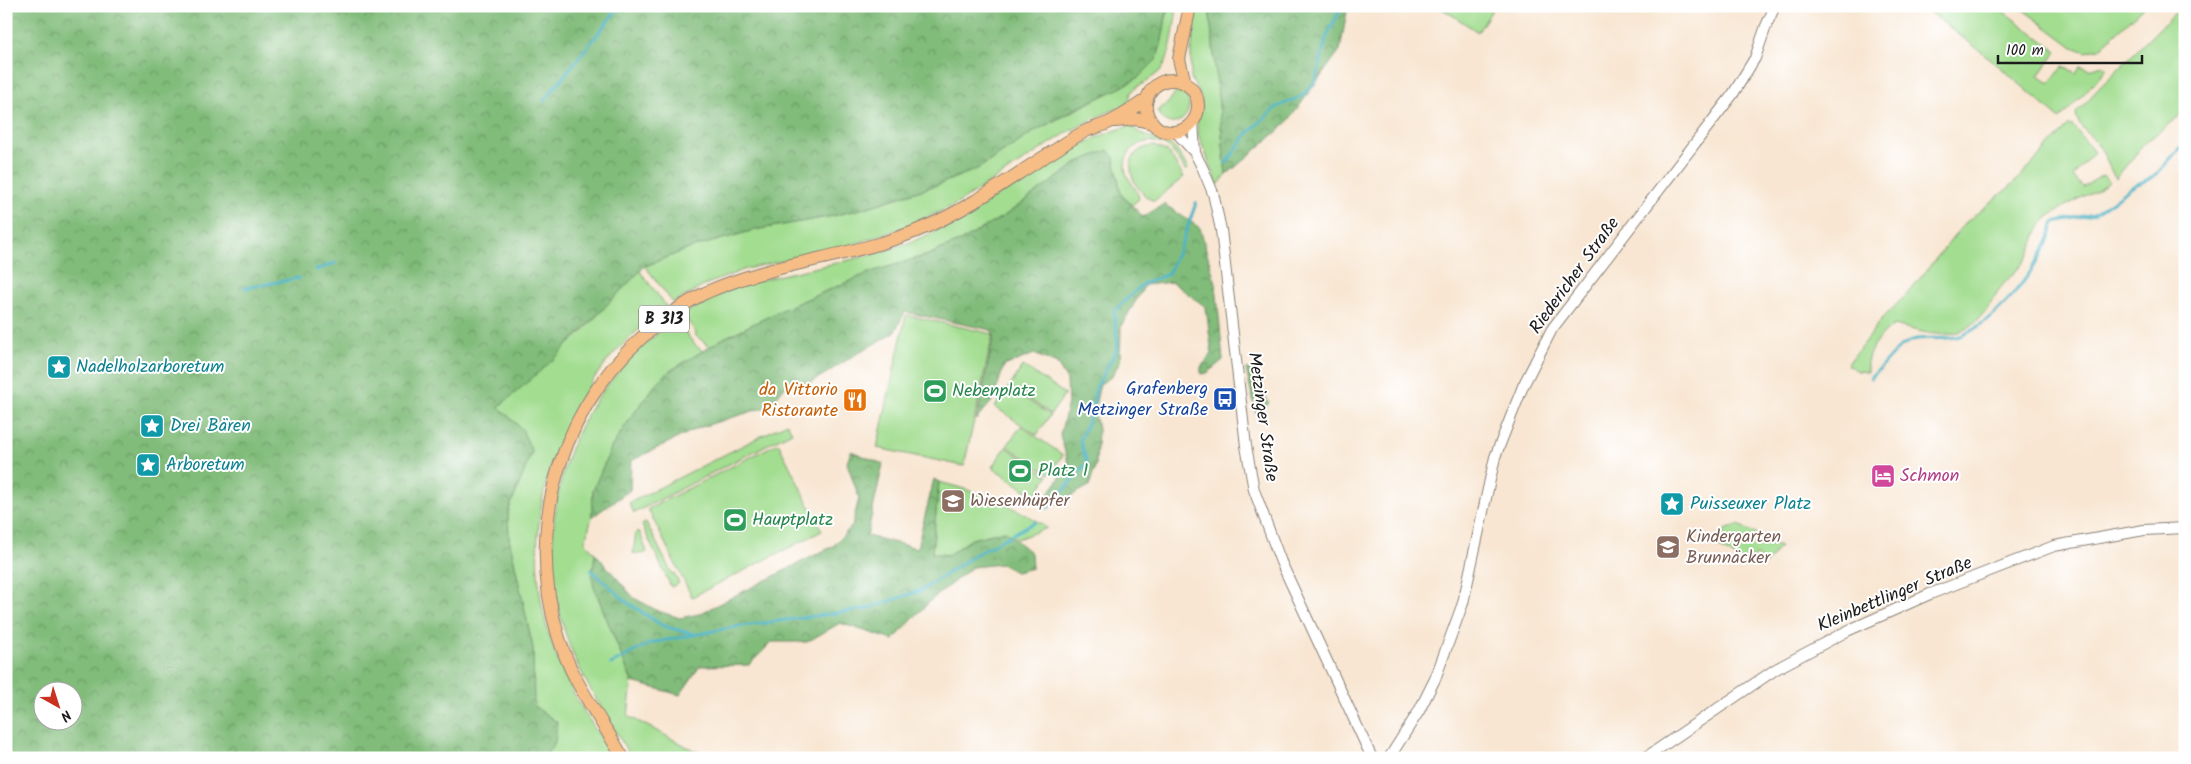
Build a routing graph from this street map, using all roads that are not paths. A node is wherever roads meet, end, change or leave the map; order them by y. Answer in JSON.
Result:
{"nodes":[{"id":1,"x":1190,"y":6,"type":"edge"},
{"id":2,"x":1775,"y":6,"type":"edge"},
{"id":3,"x":1179,"y":59,"type":"junction"},
{"id":4,"x":1169,"y":80,"type":"junction"},
{"id":5,"x":1185,"y":83,"type":"junction"},
{"id":6,"x":1147,"y":99,"type":"junction"},
{"id":7,"x":1113,"y":121,"type":"junction"},
{"id":8,"x":1192,"y":122,"type":"junction"},
{"id":9,"x":1152,"y":123,"type":"junction"},
{"id":10,"x":1176,"y":132,"type":"junction"},
{"id":11,"x":1195,"y":153,"type":"junction"},
{"id":12,"x":2185,"y":528,"type":"edge"},
{"id":13,"x":623,"y":758,"type":"edge"},
{"id":14,"x":1372,"y":758,"type":"edge"},
{"id":15,"x":1389,"y":758,"type":"edge"},
{"id":16,"x":1645,"y":758,"type":"edge"}],
"edges":[{"from":1,"to":3,"type":"main road"},
{"from":2,"to":15,"type":"street","name":"Riedericher Straße"},
{"from":3,"to":4,"type":"main road"},
{"from":3,"to":5,"type":"main road"},
{"from":4,"to":5,"type":"main road"},
{"from":4,"to":6,"type":"main road"},
{"from":5,"to":8,"type":"main road"},
{"from":6,"to":7,"type":"main road","number":"B 313"},
{"from":6,"to":9,"type":"main road"},
{"from":7,"to":9,"type":"main road","number":"B 313"},
{"from":7,"to":13,"type":"main road","number":"B 313"},
{"from":8,"to":10,"type":"main road"},
{"from":8,"to":11,"type":"street","name":"Metzinger Straße"},
{"from":9,"to":10,"type":"main road"},
{"from":10,"to":11,"type":"street","name":"Metzinger Straße"},
{"from":11,"to":14,"type":"street","name":"Metzinger Straße"},
{"from":12,"to":16,"type":"street","name":"Kleinbettlinger Straße"}]}
